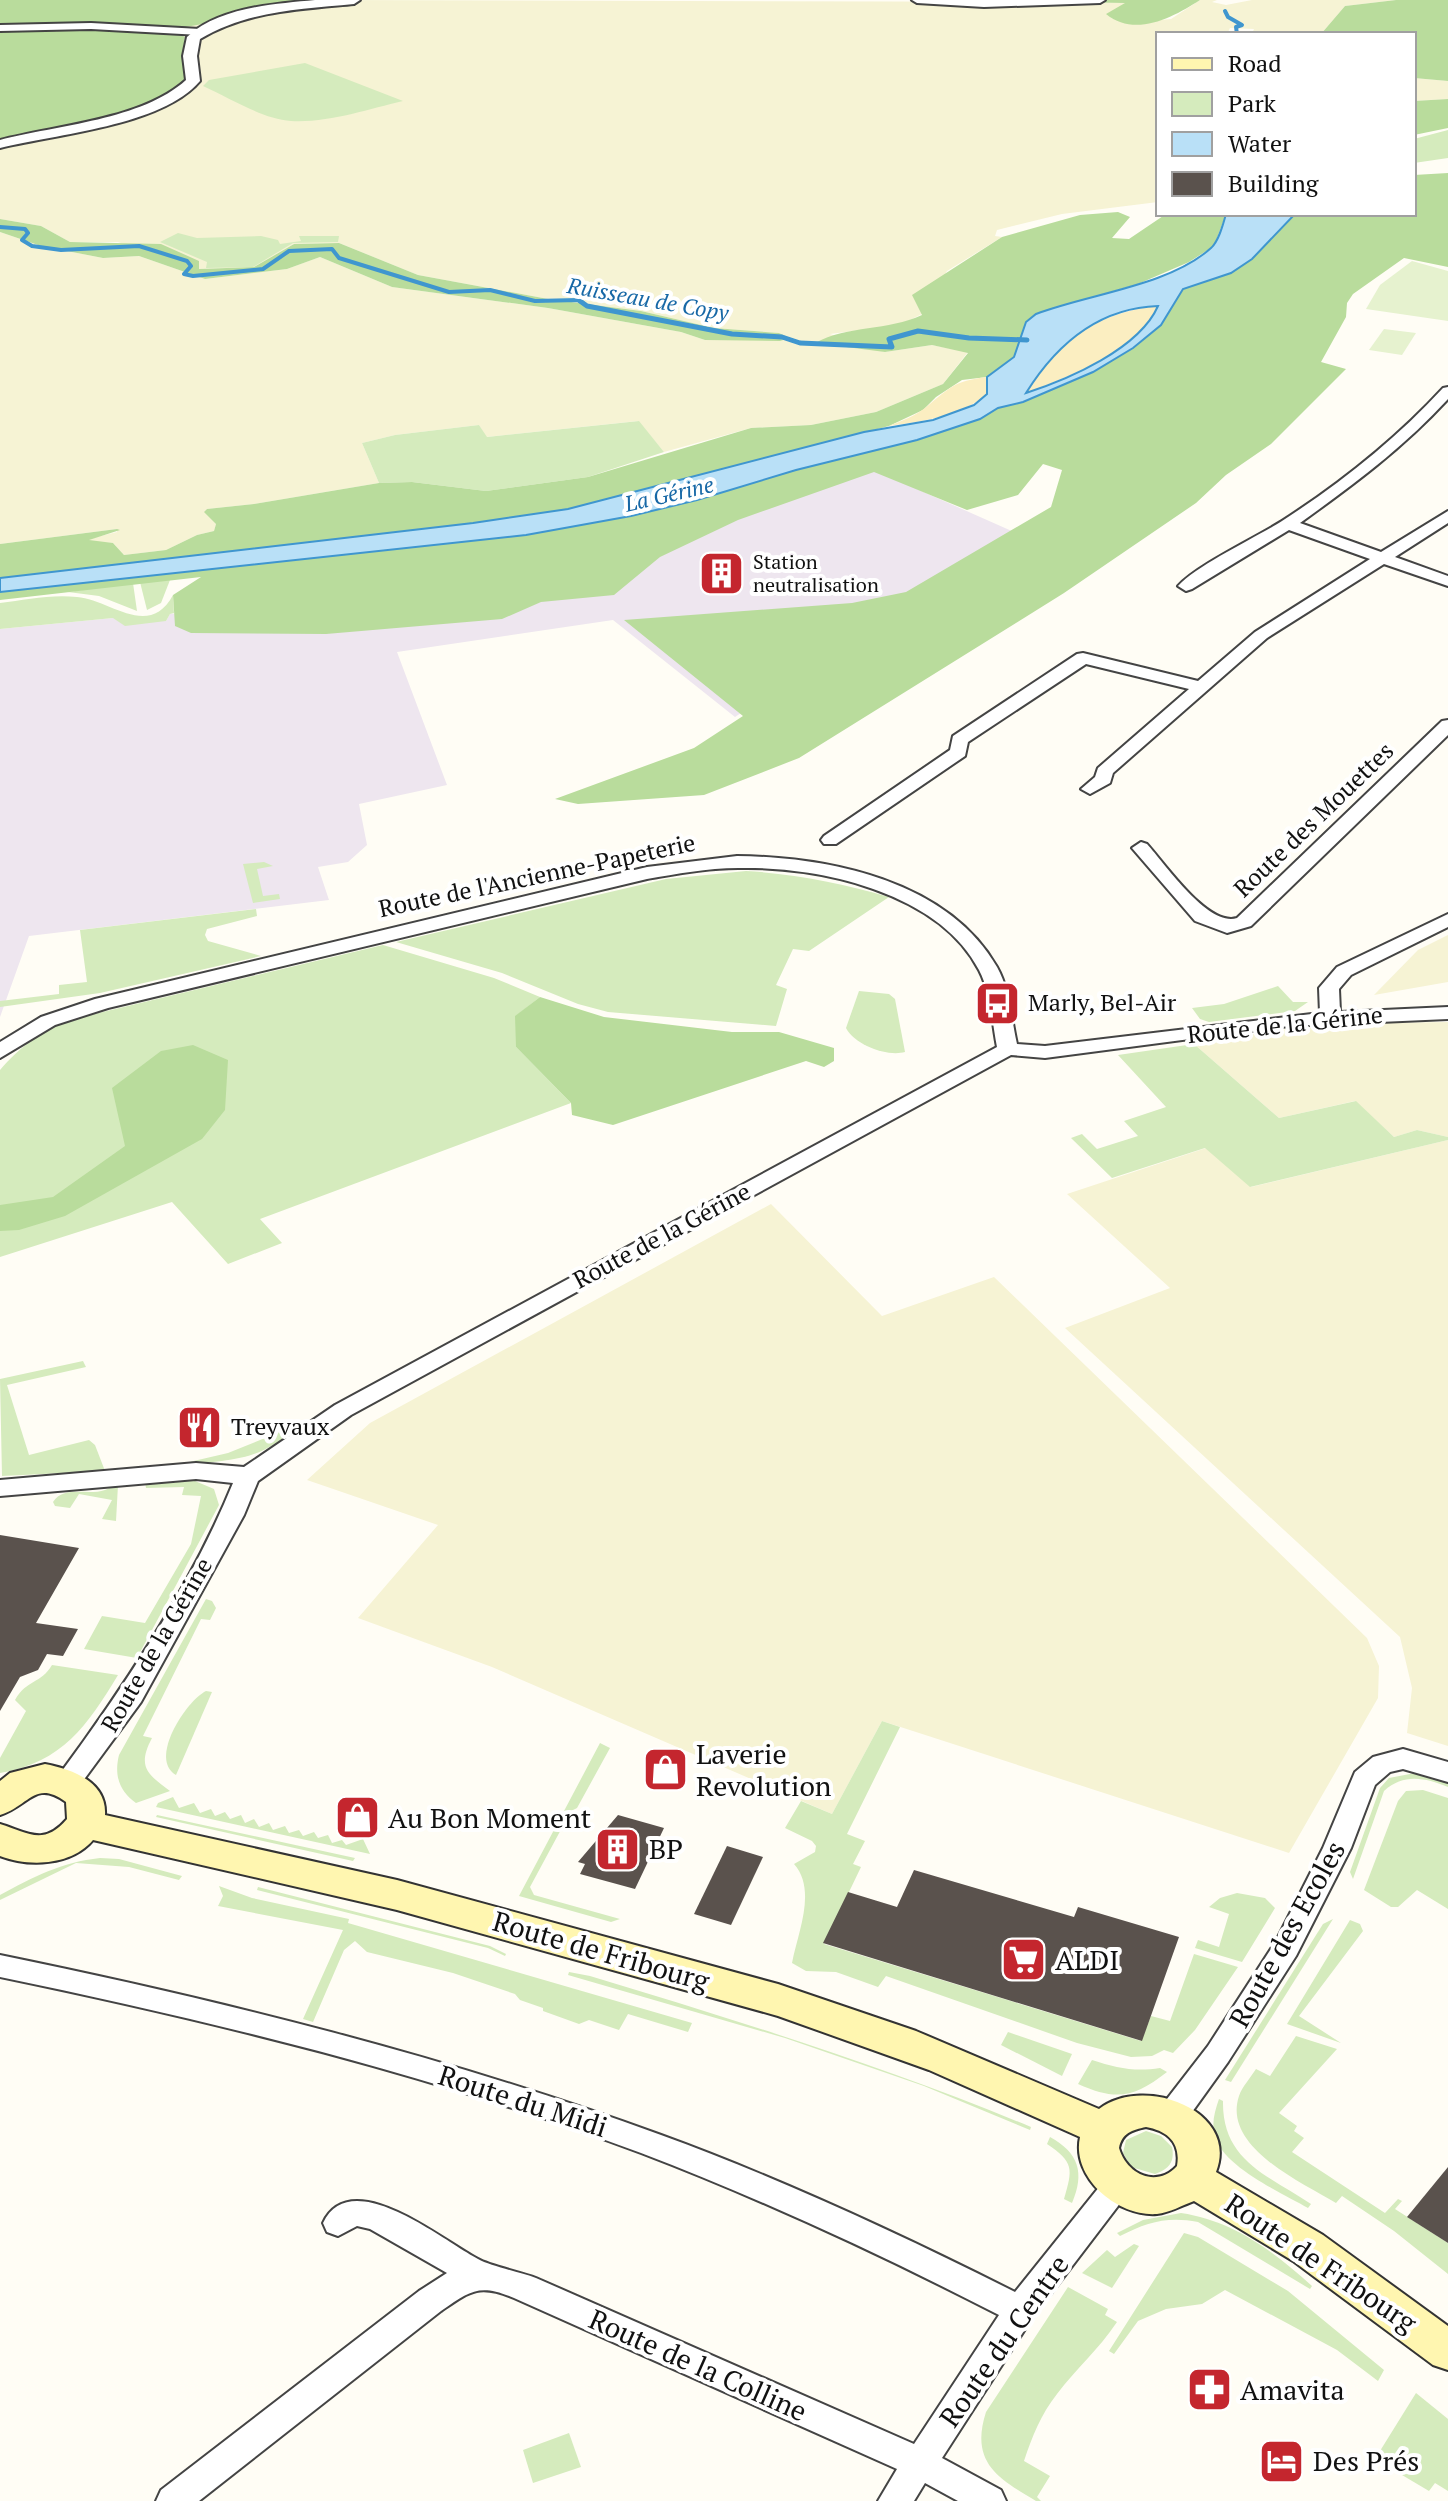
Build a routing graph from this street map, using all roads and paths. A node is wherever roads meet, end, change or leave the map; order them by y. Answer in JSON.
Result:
{"nodes":[{"id":1,"x":354,"y":0,"type":"edge"},
{"id":2,"x":917,"y":0,"type":"edge"},
{"id":3,"x":1100,"y":0,"type":"edge"},
{"id":4,"x":0,"y":28,"type":"edge"},
{"id":5,"x":200,"y":32,"type":"junction"},
{"id":6,"x":0,"y":144,"type":"edge"},
{"id":7,"x":1448,"y":391,"type":"edge"},
{"id":8,"x":1448,"y":516,"type":"edge"},
{"id":9,"x":1288,"y":524,"type":"junction"},
{"id":10,"x":1380,"y":558,"type":"junction"},
{"id":11,"x":1448,"y":581,"type":"edge"},
{"id":12,"x":1186,"y":586,"type":"dead end"},
{"id":13,"x":1200,"y":687,"type":"junction"},
{"id":14,"x":1448,"y":725,"type":"edge"},
{"id":15,"x":1426,"y":744,"type":"junction"},
{"id":16,"x":1448,"y":751,"type":"edge"},
{"id":17,"x":1090,"y":789,"type":"dead end"},
{"id":18,"x":830,"y":840,"type":"dead end"},
{"id":19,"x":1141,"y":848,"type":"dead end"},
{"id":20,"x":1448,"y":920,"type":"edge"},
{"id":21,"x":1448,"y":1013,"type":"edge"},
{"id":22,"x":1330,"y":1017,"type":"junction"},
{"id":23,"x":1008,"y":1049,"type":"junction"},
{"id":24,"x":0,"y":1052,"type":"edge"},
{"id":25,"x":248,"y":1476,"type":"junction"},
{"id":26,"x":0,"y":1488,"type":"edge"},
{"id":27,"x":1448,"y":1772,"type":"edge"},
{"id":28,"x":68,"y":1782,"type":"junction"},
{"id":29,"x":0,"y":1801,"type":"edge"},
{"id":30,"x":84,"y":1824,"type":"junction"},
{"id":31,"x":4,"y":1848,"type":"edge"},
{"id":32,"x":0,"y":1966,"type":"edge"},
{"id":33,"x":1171,"y":2117,"type":"junction"},
{"id":34,"x":1103,"y":2129,"type":"junction"},
{"id":35,"x":1192,"y":2179,"type":"junction"},
{"id":36,"x":1119,"y":2185,"type":"junction"},
{"id":37,"x":338,"y":2223,"type":"dead end"},
{"id":38,"x":474,"y":2273,"type":"junction"},
{"id":39,"x":1020,"y":2310,"type":"junction"},
{"id":40,"x":1448,"y":2351,"type":"edge"},
{"id":41,"x":920,"y":2463,"type":"junction"},
{"id":42,"x":173,"y":2501,"type":"edge"},
{"id":43,"x":895,"y":2501,"type":"edge"},
{"id":44,"x":989,"y":2501,"type":"edge"}],
"edges":[{"from":1,"to":5,"type":"street"},
{"from":2,"to":3,"type":"street"},
{"from":4,"to":5,"type":"street"},
{"from":5,"to":6,"type":"street"},
{"from":7,"to":9,"type":"street"},
{"from":8,"to":10,"type":"street"},
{"from":9,"to":10,"type":"street"},
{"from":9,"to":12,"type":"street"},
{"from":10,"to":11,"type":"street"},
{"from":10,"to":13,"type":"street"},
{"from":13,"to":17,"type":"street"},
{"from":13,"to":18,"type":"street"},
{"from":14,"to":15,"type":"street","name":"Route des Mouettes"},
{"from":15,"to":16,"type":"street"},
{"from":15,"to":19,"type":"street","name":"Route des Mouettes"},
{"from":20,"to":22,"type":"street"},
{"from":21,"to":22,"type":"street","name":"Route de la Gérine"},
{"from":22,"to":23,"type":"street","name":"Route de la Gérine"},
{"from":23,"to":24,"type":"street","name":"Route de l'Ancienne-Papeterie"},
{"from":23,"to":25,"type":"street","name":"Route de la Gérine"},
{"from":25,"to":26,"type":"street"},
{"from":25,"to":28,"type":"street","name":"Route de la Gérine"},
{"from":27,"to":33,"type":"street","name":"Route des Ecoles"},
{"from":28,"to":29,"type":"main road"},
{"from":28,"to":30,"type":"main road"},
{"from":30,"to":31,"type":"main road"},
{"from":30,"to":34,"type":"main road","name":"Route de Fribourg"},
{"from":32,"to":39,"type":"street","name":"Route du Midi"},
{"from":33,"to":34,"type":"main road"},
{"from":33,"to":35,"type":"main road"},
{"from":34,"to":36,"type":"main road"},
{"from":35,"to":36,"type":"main road"},
{"from":35,"to":40,"type":"main road","name":"Route de Fribourg"},
{"from":36,"to":39,"type":"street","name":"Route du Centre"},
{"from":37,"to":38,"type":"street","name":"Route de la Colline"},
{"from":38,"to":41,"type":"street","name":"Route de la Colline"},
{"from":38,"to":42,"type":"street"},
{"from":39,"to":41,"type":"street","name":"Route du Centre"},
{"from":41,"to":43,"type":"street","name":"Route du Centre"},
{"from":41,"to":44,"type":"street","name":"Route de la Colline"}]}
